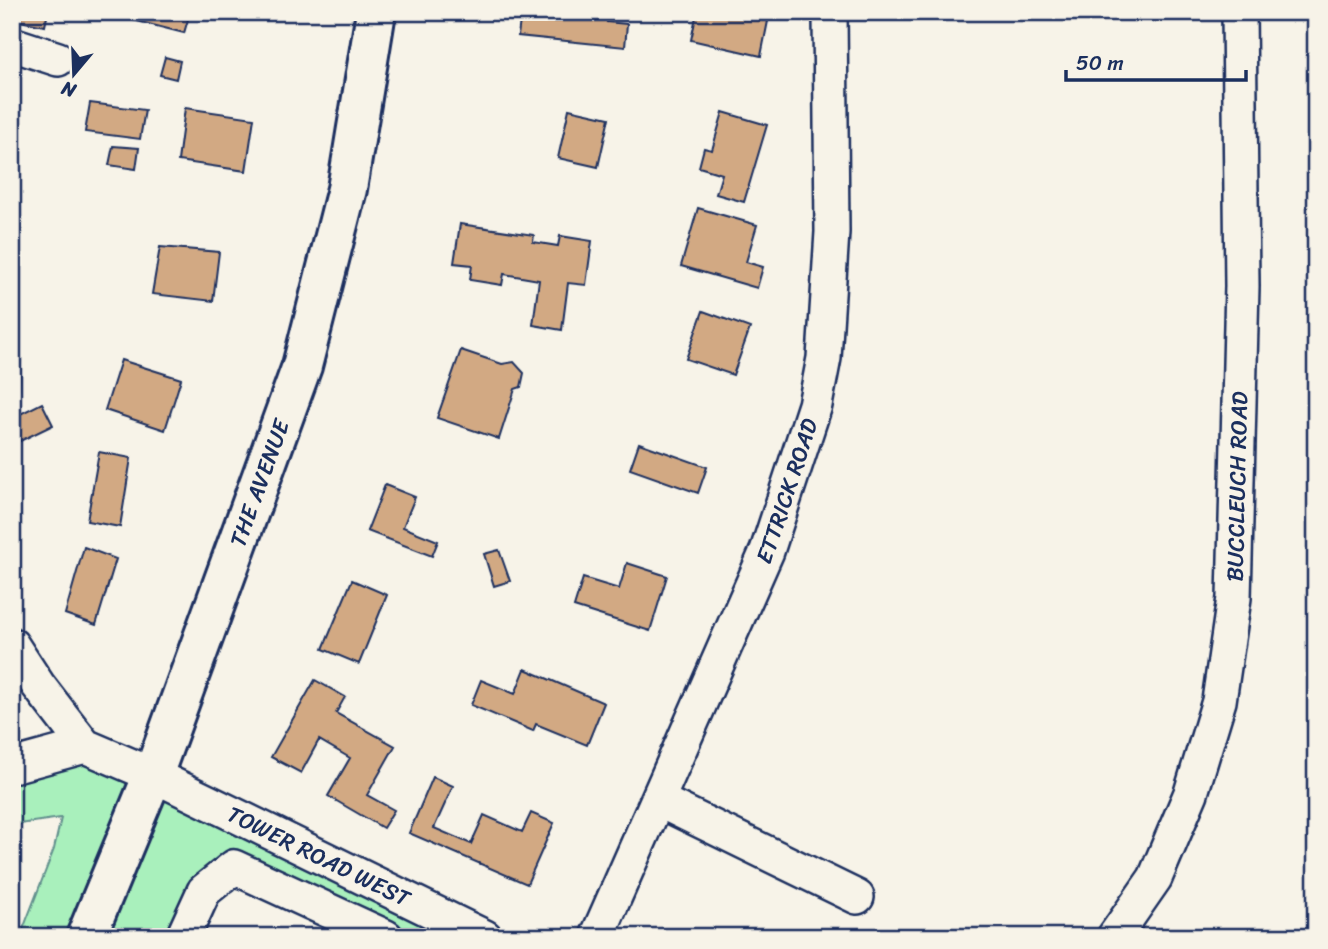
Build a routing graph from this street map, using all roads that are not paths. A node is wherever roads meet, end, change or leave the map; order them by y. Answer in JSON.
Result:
{"nodes":[{"id":1,"x":376,"y":12,"type":"edge"},
{"id":2,"x":830,"y":12,"type":"edge"},
{"id":3,"x":1239,"y":12,"type":"edge"},
{"id":4,"x":12,"y":44,"type":"edge"},
{"id":5,"x":58,"y":59,"type":"dead end"},
{"id":6,"x":12,"y":645,"type":"edge"},
{"id":7,"x":25,"y":687,"type":"edge"},
{"id":8,"x":85,"y":746,"type":"junction"},
{"id":9,"x":12,"y":766,"type":"edge"},
{"id":10,"x":153,"y":775,"type":"junction"},
{"id":11,"x":658,"y":800,"type":"junction"},
{"id":12,"x":857,"y":897,"type":"dead end"},
{"id":13,"x":86,"y":937,"type":"edge"},
{"id":14,"x":183,"y":937,"type":"edge"},
{"id":15,"x":386,"y":937,"type":"edge"},
{"id":16,"x":485,"y":937,"type":"edge"},
{"id":17,"x":597,"y":937,"type":"edge"},
{"id":18,"x":1114,"y":937,"type":"edge"}],
"edges":[{"from":1,"to":10,"type":"main road","name":"THE AVENUE"},
{"from":2,"to":11,"type":"street","name":"ETTRICK ROAD"},
{"from":3,"to":18,"type":"street","name":"BUCCLEUCH ROAD"},
{"from":4,"to":5,"type":"street"},
{"from":6,"to":7,"type":"street"},
{"from":7,"to":8,"type":"street"},
{"from":8,"to":9,"type":"street"},
{"from":8,"to":10,"type":"street","name":"TOWER ROAD WEST"},
{"from":10,"to":13,"type":"main road","name":"THE AVENUE"},
{"from":10,"to":16,"type":"street","name":"TOWER ROAD WEST"},
{"from":11,"to":12,"type":"street"},
{"from":11,"to":17,"type":"street","name":"ETTRICK ROAD"},
{"from":14,"to":15,"type":"street"}]}
